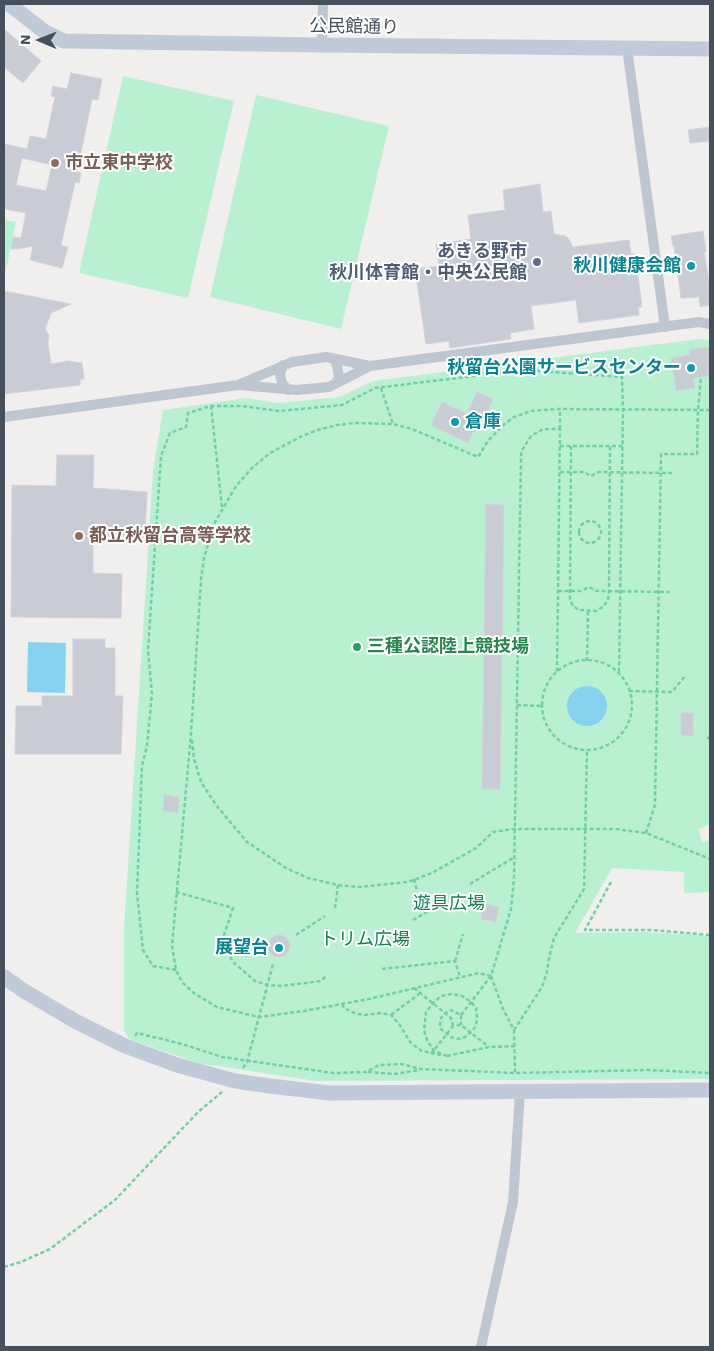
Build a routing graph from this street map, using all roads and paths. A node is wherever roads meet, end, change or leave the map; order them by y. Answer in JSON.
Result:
{"nodes":[{"id":1,"x":9,"y":4,"type":"edge"},
{"id":2,"x":322,"y":4,"type":"edge"},
{"id":3,"x":322,"y":45,"type":"junction"},
{"id":4,"x":627,"y":48,"type":"junction"},
{"id":5,"x":710,"y":49,"type":"edge"},
{"id":6,"x":710,"y":317,"type":"edge"},
{"id":7,"x":699,"y":322,"type":"junction"},
{"id":8,"x":710,"y":324,"type":"edge"},
{"id":9,"x":665,"y":327,"type":"junction"},
{"id":10,"x":334,"y":359,"type":"junction"},
{"id":11,"x":283,"y":365,"type":"junction"},
{"id":12,"x":370,"y":366,"type":"junction"},
{"id":13,"x":701,"y":377,"type":"dead end"},
{"id":14,"x":336,"y":383,"type":"junction"},
{"id":15,"x":238,"y":385,"type":"junction"},
{"id":16,"x":381,"y":388,"type":"junction"},
{"id":17,"x":288,"y":390,"type":"junction"},
{"id":18,"x":211,"y":406,"type":"junction"},
{"id":19,"x":560,"y":409,"type":"junction"},
{"id":20,"x":623,"y":410,"type":"junction"},
{"id":21,"x":698,"y":410,"type":"junction"},
{"id":22,"x":710,"y":410,"type":"edge"},
{"id":23,"x":4,"y":417,"type":"edge"},
{"id":24,"x":393,"y":424,"type":"junction"},
{"id":25,"x":560,"y":429,"type":"junction"},
{"id":26,"x":560,"y":446,"type":"junction"},
{"id":27,"x":571,"y":446,"type":"junction"},
{"id":28,"x":610,"y":446,"type":"junction"},
{"id":29,"x":622,"y":446,"type":"junction"},
{"id":30,"x":560,"y":472,"type":"junction"},
{"id":31,"x":571,"y":472,"type":"junction"},
{"id":32,"x":610,"y":472,"type":"junction"},
{"id":33,"x":622,"y":473,"type":"junction"},
{"id":34,"x":661,"y":473,"type":"junction"},
{"id":35,"x":672,"y":473,"type":"dead end"},
{"id":36,"x":222,"y":507,"type":"junction"},
{"id":37,"x":579,"y":532,"type":"junction"},
{"id":38,"x":601,"y":532,"type":"junction"},
{"id":39,"x":610,"y":532,"type":"junction"},
{"id":40,"x":570,"y":533,"type":"junction"},
{"id":41,"x":558,"y":591,"type":"junction"},
{"id":42,"x":569,"y":591,"type":"junction"},
{"id":43,"x":609,"y":591,"type":"junction"},
{"id":44,"x":620,"y":591,"type":"junction"},
{"id":45,"x":659,"y":592,"type":"junction"},
{"id":46,"x":670,"y":592,"type":"dead end"},
{"id":47,"x":588,"y":611,"type":"junction"},
{"id":48,"x":587,"y":660,"type":"junction"},
{"id":49,"x":557,"y":672,"type":"junction"},
{"id":50,"x":619,"y":672,"type":"junction"},
{"id":51,"x":686,"y":675,"type":"dead end"},
{"id":52,"x":629,"y":691,"type":"junction"},
{"id":53,"x":658,"y":692,"type":"junction"},
{"id":54,"x":517,"y":706,"type":"junction"},
{"id":55,"x":542,"y":706,"type":"junction"},
{"id":56,"x":191,"y":734,"type":"junction"},
{"id":57,"x":587,"y":749,"type":"junction"},
{"id":58,"x":513,"y":829,"type":"junction"},
{"id":59,"x":586,"y":829,"type":"junction"},
{"id":60,"x":646,"y":833,"type":"junction"},
{"id":61,"x":514,"y":858,"type":"junction"},
{"id":62,"x":710,"y":859,"type":"edge"},
{"id":63,"x":414,"y":879,"type":"junction"},
{"id":64,"x":611,"y":882,"type":"dead end"},
{"id":65,"x":470,"y":884,"type":"dead end"},
{"id":66,"x":338,"y":885,"type":"junction"},
{"id":67,"x":417,"y":891,"type":"dead end"},
{"id":68,"x":176,"y":892,"type":"junction"},
{"id":69,"x":335,"y":908,"type":"dead end"},
{"id":70,"x":427,"y":912,"type":"dead end"},
{"id":71,"x":325,"y":916,"type":"dead end"},
{"id":72,"x":413,"y":920,"type":"dead end"},
{"id":73,"x":463,"y":934,"type":"dead end"},
{"id":74,"x":296,"y":935,"type":"dead end"},
{"id":75,"x":710,"y":935,"type":"edge"},
{"id":76,"x":455,"y":961,"type":"junction"},
{"id":77,"x":274,"y":964,"type":"dead end"},
{"id":78,"x":382,"y":969,"type":"dead end"},
{"id":79,"x":176,"y":970,"type":"junction"},
{"id":80,"x":328,"y":975,"type":"dead end"},
{"id":81,"x":491,"y":976,"type":"junction"},
{"id":82,"x":4,"y":977,"type":"edge"},
{"id":83,"x":460,"y":977,"type":"junction"},
{"id":84,"x":268,"y":985,"type":"junction"},
{"id":85,"x":414,"y":988,"type":"junction"},
{"id":86,"x":419,"y":994,"type":"junction"},
{"id":87,"x":471,"y":1002,"type":"junction"},
{"id":88,"x":433,"y":1003,"type":"junction"},
{"id":89,"x":342,"y":1004,"type":"junction"},
{"id":90,"x":445,"y":1013,"type":"junction"},
{"id":91,"x":391,"y":1015,"type":"junction"},
{"id":92,"x":461,"y":1015,"type":"junction"},
{"id":93,"x":258,"y":1017,"type":"junction"},
{"id":94,"x":453,"y":1025,"type":"junction"},
{"id":95,"x":461,"y":1025,"type":"junction"},
{"id":96,"x":514,"y":1030,"type":"junction"},
{"id":97,"x":471,"y":1032,"type":"junction"},
{"id":98,"x":446,"y":1034,"type":"junction"},
{"id":99,"x":125,"y":1046,"type":"junction"},
{"id":100,"x":489,"y":1046,"type":"junction"},
{"id":101,"x":515,"y":1046,"type":"junction"},
{"id":102,"x":434,"y":1051,"type":"junction"},
{"id":103,"x":431,"y":1054,"type":"junction"},
{"id":104,"x":447,"y":1056,"type":"junction"},
{"id":105,"x":248,"y":1062,"type":"junction"},
{"id":106,"x":420,"y":1069,"type":"junction"},
{"id":107,"x":366,"y":1072,"type":"junction"},
{"id":108,"x":710,"y":1072,"type":"edge"},
{"id":109,"x":516,"y":1073,"type":"junction"},
{"id":110,"x":238,"y":1075,"type":"junction"},
{"id":111,"x":518,"y":1086,"type":"junction"},
{"id":112,"x":710,"y":1090,"type":"edge"},
{"id":113,"x":4,"y":1267,"type":"edge"},
{"id":114,"x":481,"y":1347,"type":"edge"}],
"edges":[{"from":1,"to":3,"type":"street","name":"公民館通り"},
{"from":2,"to":3,"type":"street"},
{"from":3,"to":4,"type":"street","name":"公民館通り"},
{"from":4,"to":5,"type":"street","name":"公民館通り"},
{"from":4,"to":9,"type":"street"},
{"from":6,"to":7,"type":"street"},
{"from":7,"to":8,"type":"street"},
{"from":7,"to":9,"type":"street"},
{"from":9,"to":12,"type":"street"},
{"from":10,"to":11,"type":"street"},
{"from":10,"to":12,"type":"street"},
{"from":10,"to":14,"type":"street"},
{"from":11,"to":15,"type":"street"},
{"from":11,"to":17,"type":"street"},
{"from":12,"to":14,"type":"street"},
{"from":13,"to":21,"type":"path"},
{"from":14,"to":17,"type":"street"},
{"from":15,"to":17,"type":"street"},
{"from":15,"to":23,"type":"street"},
{"from":16,"to":18,"type":"path"},
{"from":16,"to":20,"type":"path"},
{"from":16,"to":24,"type":"path"},
{"from":18,"to":36,"type":"path"},
{"from":18,"to":79,"type":"path"},
{"from":19,"to":20,"type":"path"},
{"from":19,"to":24,"type":"path"},
{"from":19,"to":25,"type":"path"},
{"from":20,"to":21,"type":"path"},
{"from":20,"to":29,"type":"path"},
{"from":21,"to":22,"type":"path"},
{"from":21,"to":34,"type":"path"},
{"from":24,"to":36,"type":"path"},
{"from":25,"to":26,"type":"path"},
{"from":25,"to":54,"type":"path"},
{"from":26,"to":27,"type":"path"},
{"from":26,"to":30,"type":"path"},
{"from":27,"to":28,"type":"path"},
{"from":27,"to":31,"type":"path"},
{"from":28,"to":29,"type":"path"},
{"from":28,"to":32,"type":"path"},
{"from":29,"to":33,"type":"path"},
{"from":30,"to":31,"type":"path"},
{"from":30,"to":41,"type":"path"},
{"from":31,"to":32,"type":"path"},
{"from":31,"to":40,"type":"path"},
{"from":32,"to":33,"type":"path"},
{"from":32,"to":39,"type":"path"},
{"from":33,"to":34,"type":"path"},
{"from":33,"to":44,"type":"path"},
{"from":34,"to":35,"type":"path"},
{"from":34,"to":45,"type":"path"},
{"from":36,"to":56,"type":"path"},
{"from":37,"to":38,"type":"path"},
{"from":37,"to":38,"type":"path"},
{"from":37,"to":40,"type":"path"},
{"from":38,"to":39,"type":"path"},
{"from":39,"to":43,"type":"path"},
{"from":40,"to":42,"type":"path"},
{"from":41,"to":42,"type":"path"},
{"from":41,"to":49,"type":"path"},
{"from":42,"to":43,"type":"path"},
{"from":42,"to":47,"type":"path"},
{"from":43,"to":44,"type":"path"},
{"from":43,"to":47,"type":"path"},
{"from":44,"to":45,"type":"path"},
{"from":44,"to":50,"type":"path"},
{"from":45,"to":46,"type":"path"},
{"from":45,"to":53,"type":"path"},
{"from":47,"to":48,"type":"path"},
{"from":48,"to":49,"type":"path"},
{"from":48,"to":50,"type":"path"},
{"from":49,"to":55,"type":"path"},
{"from":50,"to":52,"type":"path"},
{"from":51,"to":53,"type":"path"},
{"from":52,"to":53,"type":"path"},
{"from":52,"to":57,"type":"path"},
{"from":53,"to":60,"type":"path"},
{"from":54,"to":55,"type":"path"},
{"from":54,"to":58,"type":"path"},
{"from":55,"to":57,"type":"path"},
{"from":56,"to":66,"type":"path"},
{"from":56,"to":68,"type":"path"},
{"from":57,"to":59,"type":"path"},
{"from":58,"to":59,"type":"path"},
{"from":58,"to":61,"type":"path"},
{"from":58,"to":63,"type":"path"},
{"from":59,"to":60,"type":"path"},
{"from":59,"to":96,"type":"path"},
{"from":60,"to":62,"type":"path"},
{"from":61,"to":65,"type":"path"},
{"from":61,"to":81,"type":"path"},
{"from":63,"to":66,"type":"path"},
{"from":63,"to":67,"type":"path"},
{"from":64,"to":75,"type":"path"},
{"from":66,"to":69,"type":"path"},
{"from":68,"to":79,"type":"path"},
{"from":68,"to":84,"type":"path"},
{"from":70,"to":72,"type":"path"},
{"from":71,"to":74,"type":"path"},
{"from":73,"to":76,"type":"path"},
{"from":76,"to":78,"type":"path"},
{"from":76,"to":83,"type":"path"},
{"from":77,"to":84,"type":"path"},
{"from":79,"to":93,"type":"path"},
{"from":80,"to":84,"type":"path"},
{"from":81,"to":83,"type":"path"},
{"from":81,"to":87,"type":"path"},
{"from":81,"to":96,"type":"path"},
{"from":82,"to":99,"type":"street"},
{"from":83,"to":85,"type":"path"},
{"from":84,"to":93,"type":"path"},
{"from":85,"to":86,"type":"path"},
{"from":85,"to":89,"type":"path"},
{"from":86,"to":88,"type":"path"},
{"from":86,"to":91,"type":"path"},
{"from":87,"to":88,"type":"path"},
{"from":87,"to":92,"type":"path"},
{"from":87,"to":97,"type":"path"},
{"from":88,"to":90,"type":"path"},
{"from":88,"to":102,"type":"path"},
{"from":89,"to":91,"type":"path"},
{"from":89,"to":93,"type":"path"},
{"from":90,"to":92,"type":"path"},
{"from":90,"to":94,"type":"path"},
{"from":90,"to":98,"type":"path"},
{"from":91,"to":103,"type":"path"},
{"from":92,"to":95,"type":"path"},
{"from":93,"to":105,"type":"path"},
{"from":94,"to":95,"type":"path"},
{"from":94,"to":98,"type":"path"},
{"from":95,"to":97,"type":"path"},
{"from":96,"to":101,"type":"path"},
{"from":97,"to":98,"type":"path"},
{"from":97,"to":100,"type":"path"},
{"from":98,"to":102,"type":"path"},
{"from":99,"to":105,"type":"path"},
{"from":99,"to":110,"type":"street"},
{"from":100,"to":101,"type":"path"},
{"from":100,"to":104,"type":"path"},
{"from":101,"to":109,"type":"path"},
{"from":102,"to":103,"type":"path"},
{"from":102,"to":104,"type":"path"},
{"from":103,"to":104,"type":"path"},
{"from":105,"to":107,"type":"path"},
{"from":105,"to":110,"type":"path"},
{"from":106,"to":107,"type":"path"},
{"from":106,"to":107,"type":"path"},
{"from":106,"to":109,"type":"path"},
{"from":108,"to":109,"type":"path"},
{"from":109,"to":111,"type":"path"},
{"from":110,"to":111,"type":"street"},
{"from":110,"to":113,"type":"path"},
{"from":111,"to":112,"type":"street"},
{"from":111,"to":114,"type":"street"}]}
